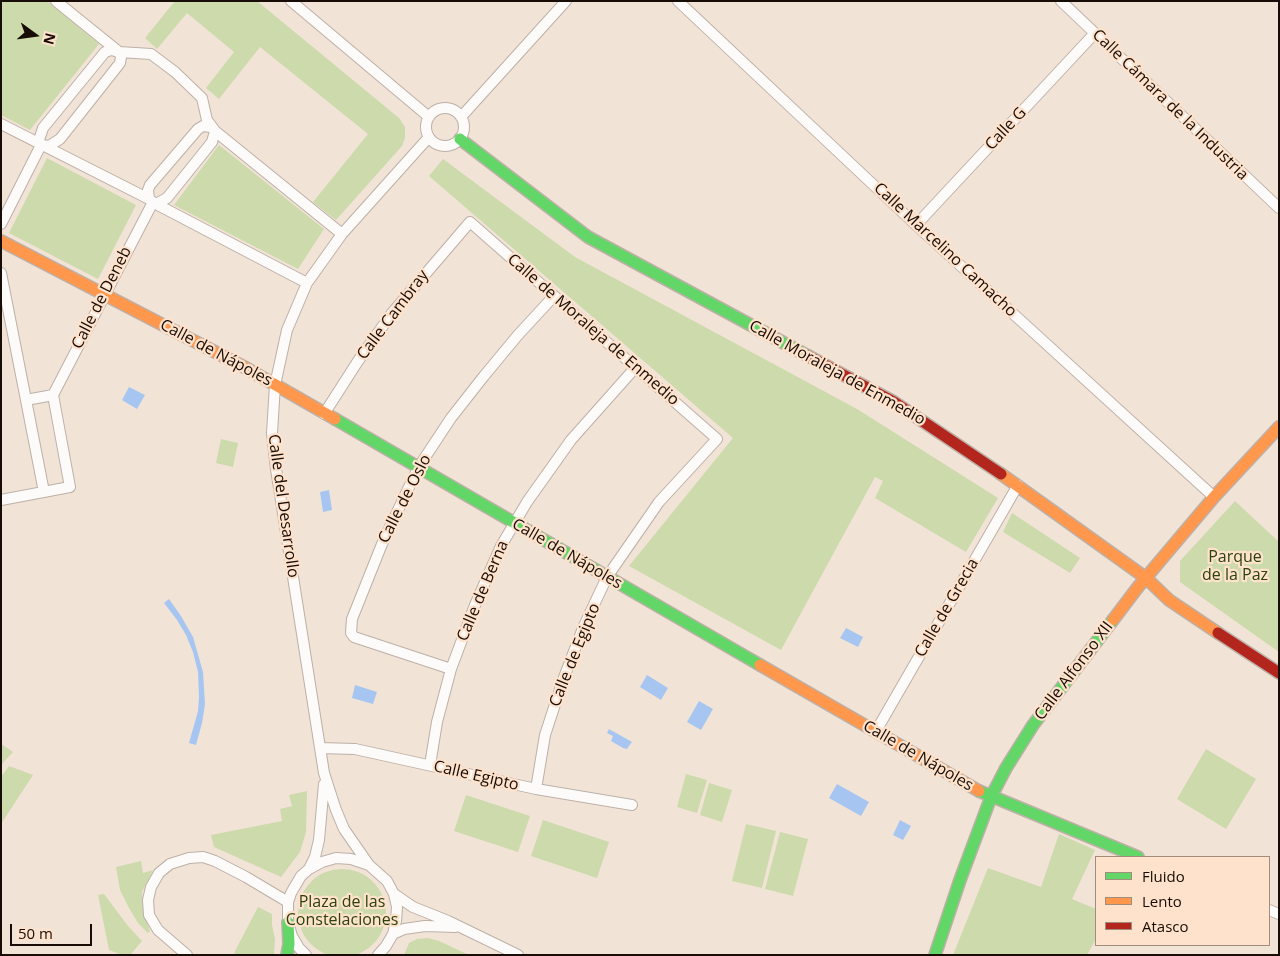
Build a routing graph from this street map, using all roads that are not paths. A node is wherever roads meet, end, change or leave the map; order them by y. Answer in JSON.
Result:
{"nodes":[{"id":1,"x":56,"y":1,"type":"edge"},
{"id":2,"x":290,"y":1,"type":"edge"},
{"id":3,"x":566,"y":1,"type":"edge"},
{"id":4,"x":678,"y":1,"type":"edge"},
{"id":5,"x":1061,"y":1,"type":"edge"},
{"id":6,"x":1095,"y":33,"type":"junction"},
{"id":7,"x":119,"y":52,"type":"junction"},
{"id":8,"x":429,"y":117,"type":"junction"},
{"id":9,"x":461,"y":118,"type":"junction"},
{"id":10,"x":1,"y":124,"type":"edge"},
{"id":11,"x":213,"y":129,"type":"junction"},
{"id":12,"x":429,"y":137,"type":"junction"},
{"id":13,"x":460,"y":139,"type":"junction"},
{"id":14,"x":41,"y":145,"type":"junction"},
{"id":15,"x":153,"y":201,"type":"junction"},
{"id":16,"x":1279,"y":208,"type":"edge"},
{"id":17,"x":470,"y":222,"type":"joint"},
{"id":18,"x":1,"y":224,"type":"edge"},
{"id":19,"x":916,"y":225,"type":"junction"},
{"id":20,"x":342,"y":234,"type":"junction"},
{"id":21,"x":1,"y":241,"type":"edge"},
{"id":22,"x":1,"y":273,"type":"edge"},
{"id":23,"x":307,"y":283,"type":"junction"},
{"id":24,"x":104,"y":294,"type":"junction"},
{"id":25,"x":554,"y":296,"type":"junction"},
{"id":26,"x":636,"y":368,"type":"junction"},
{"id":27,"x":275,"y":385,"type":"junction"},
{"id":28,"x":53,"y":395,"type":"junction"},
{"id":29,"x":26,"y":400,"type":"junction"},
{"id":30,"x":324,"y":414,"type":"junction"},
{"id":31,"x":1279,"y":427,"type":"edge"},
{"id":32,"x":717,"y":439,"type":"joint"},
{"id":33,"x":418,"y":468,"type":"junction"},
{"id":34,"x":1018,"y":485,"type":"junction"},
{"id":35,"x":44,"y":492,"type":"junction"},
{"id":36,"x":1214,"y":497,"type":"junction"},
{"id":37,"x":1,"y":500,"type":"edge"},
{"id":38,"x":513,"y":524,"type":"junction"},
{"id":39,"x":608,"y":577,"type":"junction"},
{"id":40,"x":1146,"y":578,"type":"junction"},
{"id":41,"x":451,"y":670,"type":"junction"},
{"id":42,"x":1279,"y":673,"type":"edge"},
{"id":43,"x":876,"y":731,"type":"junction"},
{"id":44,"x":320,"y":748,"type":"junction"},
{"id":45,"x":430,"y":765,"type":"junction"},
{"id":46,"x":324,"y":773,"type":"junction"},
{"id":47,"x":536,"y":789,"type":"junction"},
{"id":48,"x":991,"y":797,"type":"junction"},
{"id":49,"x":632,"y":805,"type":"dead end"},
{"id":50,"x":1136,"y":856,"type":"edge"},
{"id":51,"x":369,"y":865,"type":"junction"},
{"id":52,"x":309,"y":869,"type":"junction"},
{"id":53,"x":394,"y":894,"type":"junction"},
{"id":54,"x":288,"y":902,"type":"junction"},
{"id":55,"x":288,"y":922,"type":"junction"},
{"id":56,"x":460,"y":928,"type":"junction"},
{"id":57,"x":393,"y":934,"type":"junction"},
{"id":58,"x":187,"y":955,"type":"edge"},
{"id":59,"x":287,"y":955,"type":"edge"},
{"id":60,"x":306,"y":955,"type":"edge"},
{"id":61,"x":378,"y":955,"type":"edge"},
{"id":62,"x":518,"y":955,"type":"edge"},
{"id":63,"x":935,"y":955,"type":"edge"}],
"edges":[{"from":1,"to":7,"type":"street"},
{"from":2,"to":8,"type":"street"},
{"from":3,"to":9,"type":"street"},
{"from":4,"to":19,"type":"street","name":"Calle Marcelino Camacho"},
{"from":5,"to":6,"type":"street","name":"Calle Cámara de la Industria"},
{"from":6,"to":16,"type":"street","name":"Calle Cámara de la Industria"},
{"from":6,"to":19,"type":"street","name":"Calle G"},
{"from":7,"to":11,"type":"street"},
{"from":7,"to":14,"type":"street"},
{"from":7,"to":14,"type":"street"},
{"from":8,"to":9,"type":"street"},
{"from":8,"to":12,"type":"street"},
{"from":9,"to":13,"type":"street"},
{"from":10,"to":14,"type":"street"},
{"from":11,"to":15,"type":"street"},
{"from":11,"to":15,"type":"street"},
{"from":11,"to":20,"type":"street"},
{"from":12,"to":13,"type":"street"},
{"from":12,"to":20,"type":"street","name":"Calle del Desarrollo"},
{"from":13,"to":34,"type":"street","name":"Calle Moraleja de Enmedio"},
{"from":14,"to":15,"type":"street"},
{"from":14,"to":18,"type":"street"},
{"from":15,"to":23,"type":"street"},
{"from":15,"to":24,"type":"street","name":"Calle de Deneb"},
{"from":17,"to":25,"type":"street","name":"Calle de Moraleja de Enmedio"},
{"from":17,"to":30,"type":"street","name":"Calle Cambray"},
{"from":19,"to":36,"type":"street","name":"Calle Marcelino Camacho"},
{"from":20,"to":23,"type":"street","name":"Calle del Desarrollo"},
{"from":21,"to":24,"type":"street","name":"Calle de Nápoles"},
{"from":22,"to":29,"type":"street"},
{"from":23,"to":27,"type":"street","name":"Calle del Desarrollo"},
{"from":24,"to":27,"type":"street","name":"Calle de Nápoles"},
{"from":24,"to":28,"type":"street","name":"Calle de Deneb"},
{"from":25,"to":26,"type":"street","name":"Calle de Moraleja de Enmedio"},
{"from":25,"to":33,"type":"street","name":"Calle de Oslo"},
{"from":26,"to":32,"type":"street","name":"Calle de Moraleja de Enmedio"},
{"from":26,"to":38,"type":"street","name":"Calle de Berna"},
{"from":27,"to":30,"type":"street","name":"Calle de Nápoles"},
{"from":27,"to":44,"type":"street","name":"Calle del Desarrollo"},
{"from":28,"to":29,"type":"street"},
{"from":28,"to":35,"type":"street"},
{"from":29,"to":35,"type":"street"},
{"from":30,"to":33,"type":"street","name":"Calle de Nápoles"},
{"from":31,"to":36,"type":"street","name":"Calle Alfonso XII"},
{"from":32,"to":39,"type":"street","name":"Calle de Egipto"},
{"from":33,"to":38,"type":"street","name":"Calle de Nápoles"},
{"from":33,"to":41,"type":"street","name":"Calle de Oslo"},
{"from":34,"to":40,"type":"street","name":"Calle Moraleja de Enmedio"},
{"from":34,"to":43,"type":"street","name":"Calle de Grecia"},
{"from":35,"to":37,"type":"street"},
{"from":36,"to":40,"type":"street","name":"Calle Alfonso XII"},
{"from":38,"to":39,"type":"street","name":"Calle de Nápoles"},
{"from":38,"to":41,"type":"street","name":"Calle de Berna"},
{"from":39,"to":43,"type":"street","name":"Calle de Nápoles"},
{"from":39,"to":47,"type":"street","name":"Calle de Egipto"},
{"from":40,"to":42,"type":"street","name":"Calle Moraleja de Enmedio"},
{"from":40,"to":48,"type":"street","name":"Calle Alfonso XII"},
{"from":41,"to":45,"type":"street","name":"Calle de Berna"},
{"from":43,"to":48,"type":"street","name":"Calle de Nápoles"},
{"from":44,"to":45,"type":"street","name":"Calle Egipto"},
{"from":44,"to":46,"type":"street","name":"Calle del Desarrollo"},
{"from":45,"to":47,"type":"street","name":"Calle Egipto"},
{"from":46,"to":51,"type":"street","name":"Calle del Desarrollo"},
{"from":46,"to":52,"type":"street","name":"Calle del Desarrollo"},
{"from":47,"to":49,"type":"street","name":"Calle Egipto"},
{"from":48,"to":50,"type":"street","name":"Calle de Nápoles"},
{"from":48,"to":63,"type":"street","name":"Calle Alfonso XII"},
{"from":51,"to":52,"type":"street"},
{"from":51,"to":53,"type":"street"},
{"from":52,"to":54,"type":"street"},
{"from":53,"to":56,"type":"street"},
{"from":53,"to":57,"type":"street"},
{"from":54,"to":55,"type":"street"},
{"from":54,"to":58,"type":"street"},
{"from":55,"to":59,"type":"street"},
{"from":55,"to":60,"type":"street"},
{"from":56,"to":57,"type":"street"},
{"from":56,"to":62,"type":"street"},
{"from":57,"to":61,"type":"street"}]}
